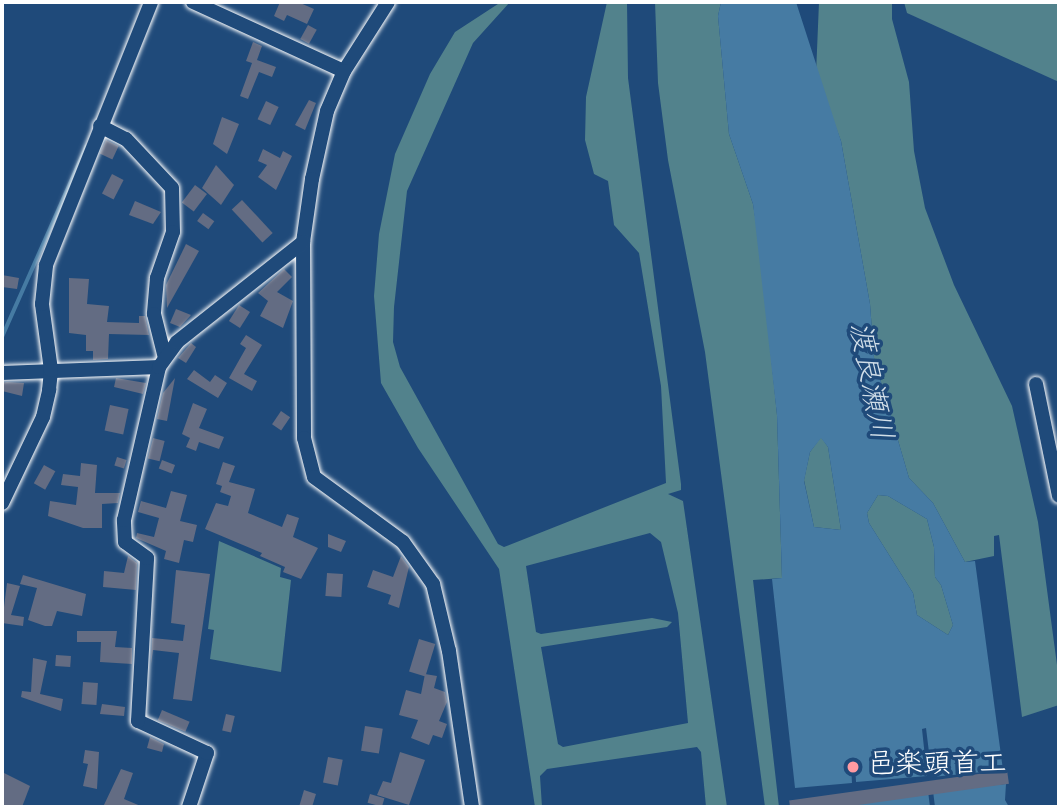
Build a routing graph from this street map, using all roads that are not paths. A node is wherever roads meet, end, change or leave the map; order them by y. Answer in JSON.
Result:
{"nodes":[{"id":1,"x":151,"y":2,"type":"edge"},
{"id":2,"x":193,"y":2,"type":"edge"},
{"id":3,"x":388,"y":2,"type":"edge"},
{"id":4,"x":344,"y":71,"type":"junction"},
{"id":5,"x":100,"y":126,"type":"junction"},
{"id":6,"x":303,"y":242,"type":"junction"},
{"id":7,"x":162,"y":363,"type":"junction"},
{"id":8,"x":51,"y":370,"type":"junction"},
{"id":9,"x":2,"y":373,"type":"edge"},
{"id":10,"x":1036,"y":384,"type":"dead end"},
{"id":11,"x":1059,"y":496,"type":"edge"},
{"id":12,"x":2,"y":503,"type":"edge"},
{"id":13,"x":189,"y":807,"type":"edge"},
{"id":14,"x":472,"y":807,"type":"edge"}],
"edges":[{"from":1,"to":5,"type":"street"},
{"from":2,"to":4,"type":"street"},
{"from":3,"to":4,"type":"street"},
{"from":4,"to":6,"type":"street"},
{"from":5,"to":7,"type":"street"},
{"from":5,"to":8,"type":"street"},
{"from":6,"to":7,"type":"street"},
{"from":6,"to":14,"type":"street"},
{"from":7,"to":8,"type":"street"},
{"from":7,"to":13,"type":"street"},
{"from":8,"to":9,"type":"street"},
{"from":8,"to":12,"type":"street"},
{"from":10,"to":11,"type":"street"}]}
